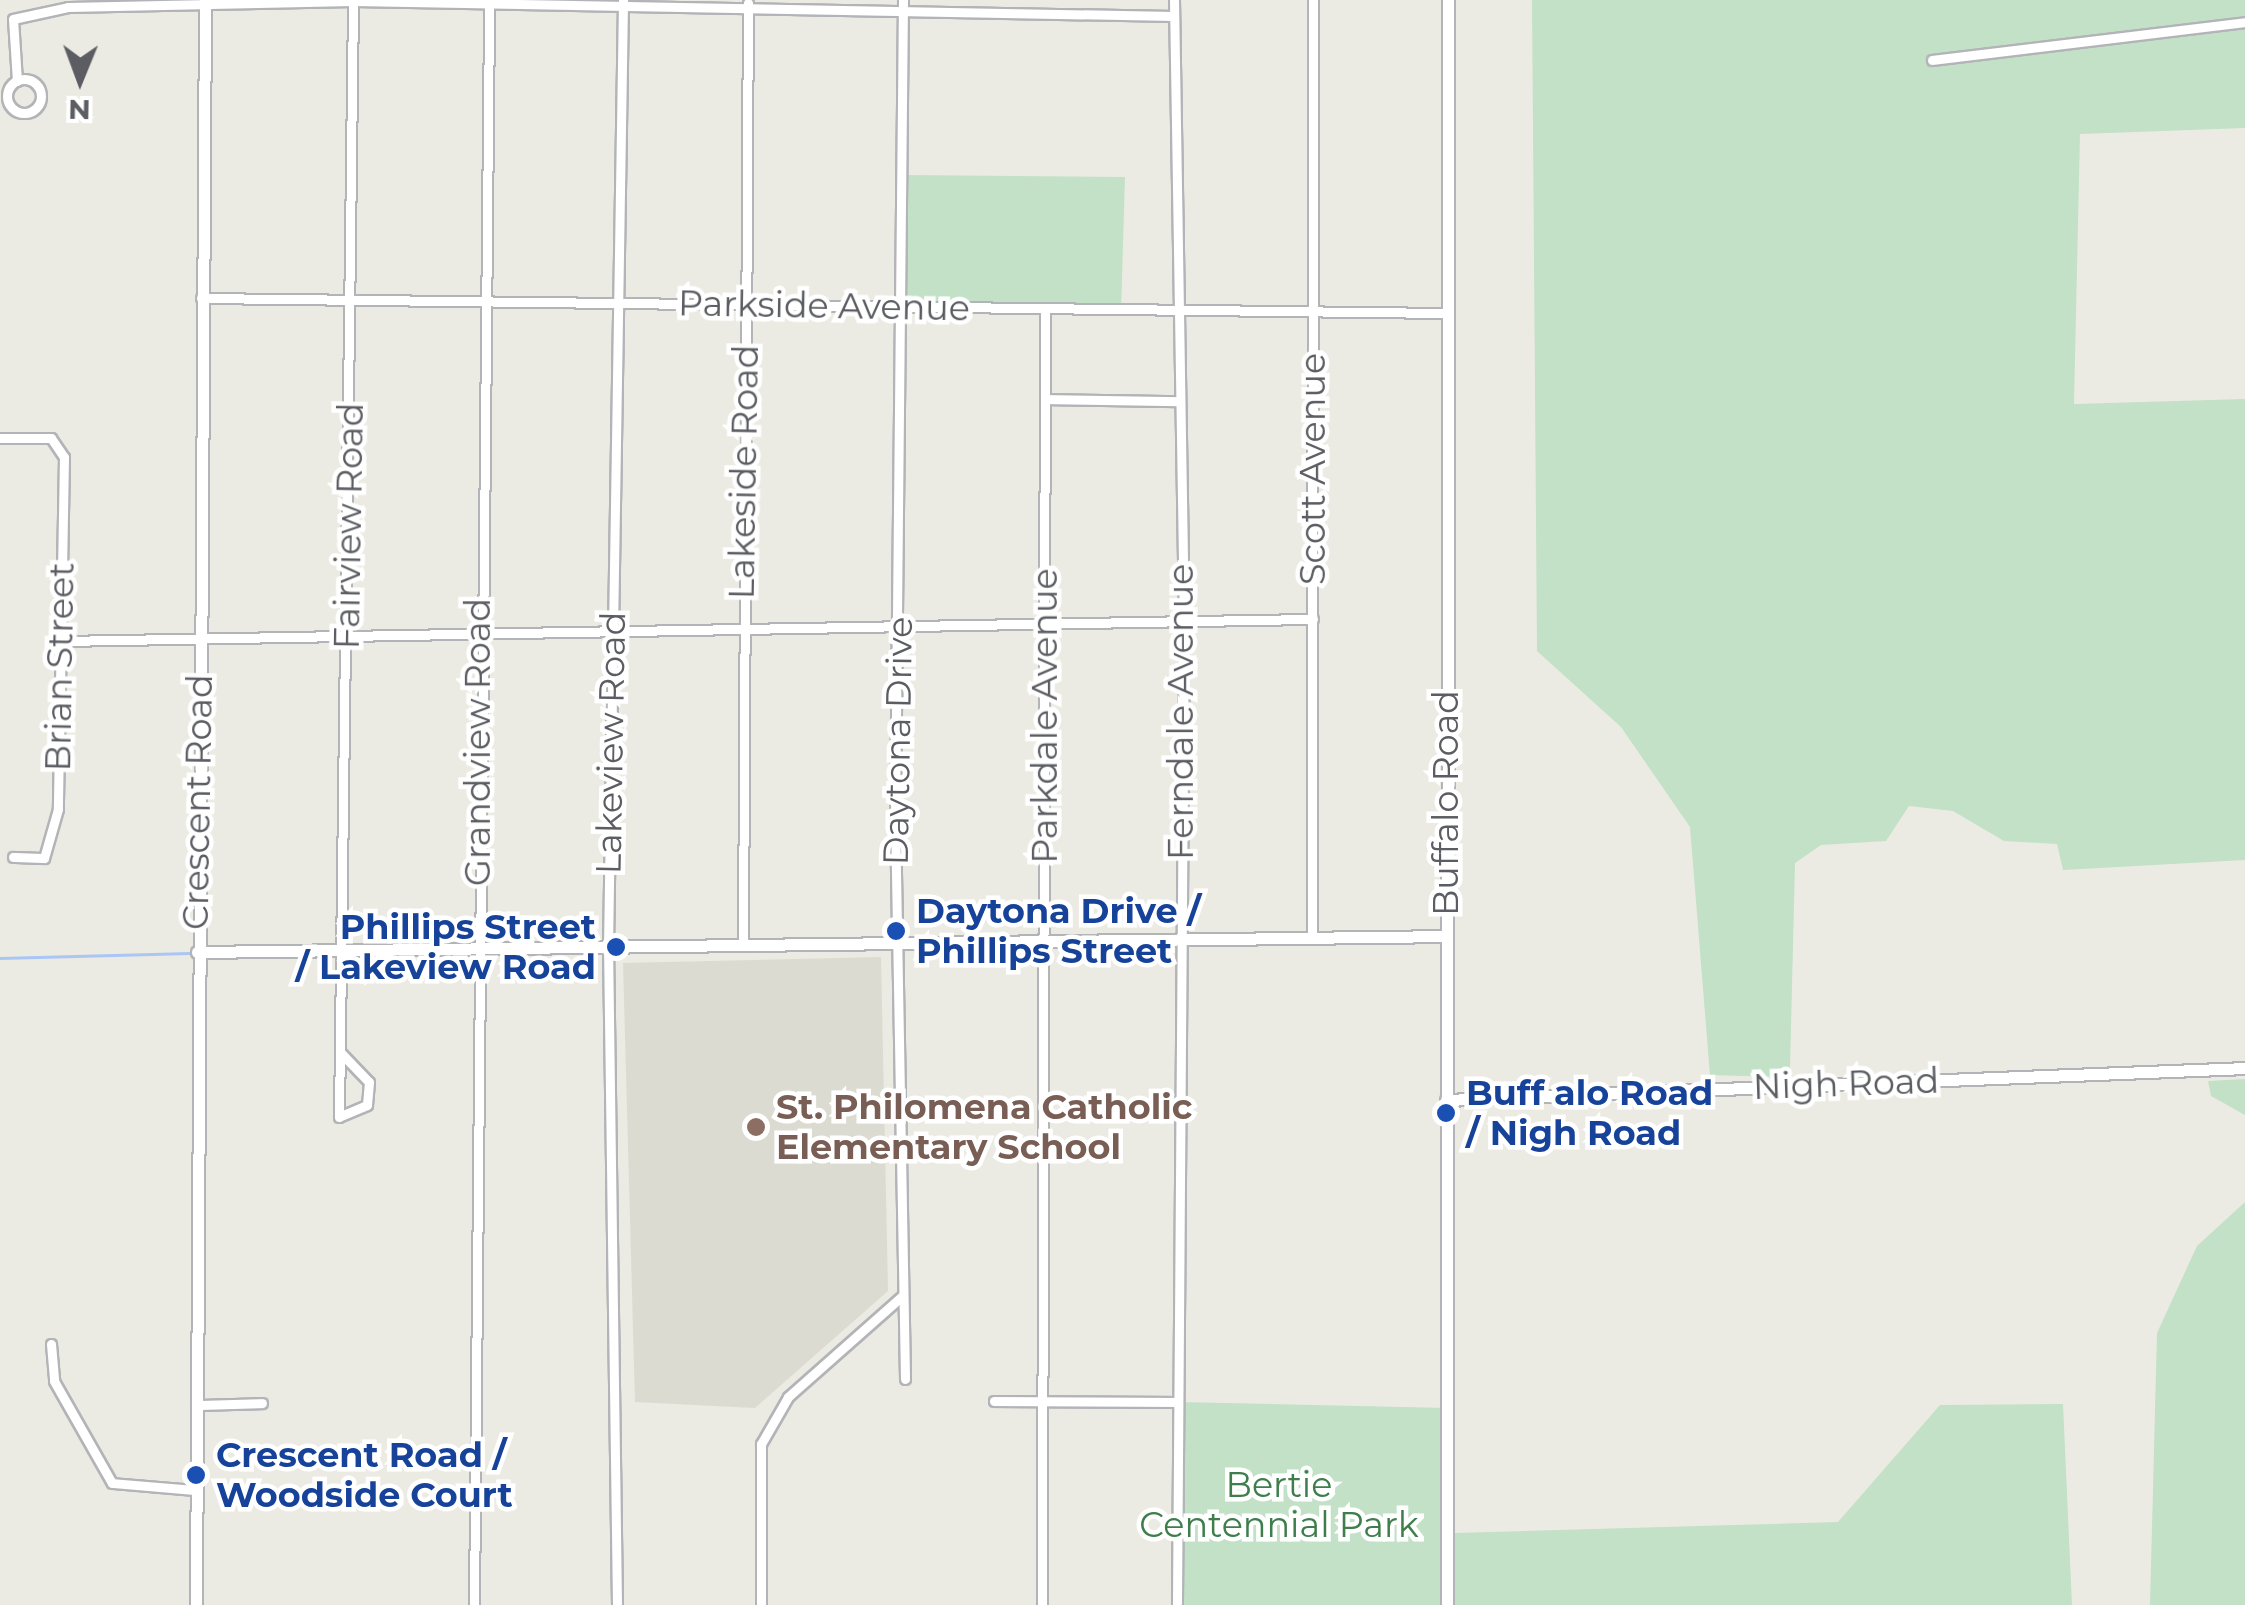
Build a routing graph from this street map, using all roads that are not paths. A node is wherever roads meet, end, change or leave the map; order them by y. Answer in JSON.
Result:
{"nodes":[{"id":1,"x":1174,"y":0,"type":"edge"},
{"id":2,"x":1313,"y":0,"type":"edge"},
{"id":3,"x":1448,"y":0,"type":"edge"},
{"id":4,"x":353,"y":1,"type":"edge"},
{"id":5,"x":489,"y":1,"type":"edge"},
{"id":6,"x":204,"y":2,"type":"edge"},
{"id":7,"x":623,"y":2,"type":"edge"},
{"id":8,"x":748,"y":3,"type":"edge"},
{"id":9,"x":903,"y":4,"type":"edge"},
{"id":10,"x":1047,"y":5,"type":"edge"},
{"id":11,"x":1174,"y":16,"type":"junction"},
{"id":12,"x":2245,"y":22,"type":"edge"},
{"id":13,"x":1932,"y":60,"type":"dead end"},
{"id":14,"x":16,"y":81,"type":"dead end"},
{"id":15,"x":201,"y":298,"type":"junction"},
{"id":16,"x":351,"y":300,"type":"junction"},
{"id":17,"x":484,"y":301,"type":"junction"},
{"id":18,"x":618,"y":304,"type":"junction"},
{"id":19,"x":745,"y":304,"type":"junction"},
{"id":20,"x":900,"y":306,"type":"junction"},
{"id":21,"x":1045,"y":308,"type":"junction"},
{"id":22,"x":1312,"y":311,"type":"junction"},
{"id":23,"x":1447,"y":312,"type":"junction"},
{"id":24,"x":1172,"y":313,"type":"junction"},
{"id":25,"x":1045,"y":399,"type":"junction"},
{"id":26,"x":1176,"y":400,"type":"junction"},
{"id":27,"x":0,"y":438,"type":"edge"},
{"id":28,"x":1313,"y":619,"type":"junction"},
{"id":29,"x":1184,"y":622,"type":"junction"},
{"id":30,"x":1044,"y":623,"type":"junction"},
{"id":31,"x":900,"y":626,"type":"junction"},
{"id":32,"x":742,"y":629,"type":"junction"},
{"id":33,"x":613,"y":630,"type":"junction"},
{"id":34,"x":478,"y":633,"type":"junction"},
{"id":35,"x":348,"y":635,"type":"junction"},
{"id":36,"x":200,"y":637,"type":"junction"},
{"id":37,"x":61,"y":641,"type":"junction"},
{"id":38,"x":14,"y":858,"type":"dead end"},
{"id":39,"x":1445,"y":936,"type":"junction"},
{"id":40,"x":1312,"y":938,"type":"junction"},
{"id":41,"x":1045,"y":940,"type":"junction"},
{"id":42,"x":1181,"y":940,"type":"junction"},
{"id":43,"x":896,"y":943,"type":"junction"},
{"id":44,"x":743,"y":944,"type":"junction"},
{"id":45,"x":608,"y":946,"type":"junction"},
{"id":46,"x":477,"y":948,"type":"junction"},
{"id":47,"x":344,"y":950,"type":"junction"},
{"id":48,"x":196,"y":956,"type":"junction"},
{"id":49,"x":340,"y":1053,"type":"junction"},
{"id":50,"x":2245,"y":1068,"type":"edge"},
{"id":51,"x":1446,"y":1100,"type":"junction"},
{"id":52,"x":901,"y":1297,"type":"junction"},
{"id":53,"x":51,"y":1344,"type":"dead end"},
{"id":54,"x":905,"y":1379,"type":"dead end"},
{"id":55,"x":994,"y":1401,"type":"dead end"},
{"id":56,"x":1177,"y":1402,"type":"junction"},
{"id":57,"x":262,"y":1403,"type":"dead end"},
{"id":58,"x":1042,"y":1403,"type":"junction"},
{"id":59,"x":196,"y":1406,"type":"junction"},
{"id":60,"x":196,"y":1490,"type":"junction"},
{"id":61,"x":196,"y":1605,"type":"edge"},
{"id":62,"x":474,"y":1605,"type":"edge"},
{"id":63,"x":617,"y":1605,"type":"edge"},
{"id":64,"x":761,"y":1605,"type":"edge"},
{"id":65,"x":1042,"y":1605,"type":"edge"},
{"id":66,"x":1177,"y":1605,"type":"edge"},
{"id":67,"x":1447,"y":1605,"type":"edge"}],
"edges":[{"from":1,"to":11,"type":"street","name":"Ferndale Avenue"},
{"from":2,"to":22,"type":"street","name":"Scott Avenue"},
{"from":3,"to":23,"type":"street","name":"Buffalo Road"},
{"from":4,"to":5,"type":"street"},
{"from":4,"to":6,"type":"street"},
{"from":4,"to":16,"type":"street","name":"Fairview Road"},
{"from":5,"to":7,"type":"street"},
{"from":5,"to":17,"type":"street","name":"Grandview Road"},
{"from":6,"to":14,"type":"street"},
{"from":6,"to":15,"type":"street","name":"Crescent Road"},
{"from":7,"to":8,"type":"street"},
{"from":7,"to":18,"type":"street","name":"Lakeview Road"},
{"from":8,"to":9,"type":"street"},
{"from":8,"to":19,"type":"street","name":"Lakeside Road"},
{"from":9,"to":10,"type":"street"},
{"from":9,"to":20,"type":"street","name":"Daytona Drive"},
{"from":10,"to":11,"type":"street"},
{"from":11,"to":24,"type":"street","name":"Ferndale Avenue"},
{"from":12,"to":13,"type":"street"},
{"from":15,"to":16,"type":"street","name":"Parkside Avenue"},
{"from":15,"to":36,"type":"street","name":"Crescent Road"},
{"from":16,"to":17,"type":"street","name":"Parkside Avenue"},
{"from":16,"to":35,"type":"street","name":"Fairview Road"},
{"from":17,"to":18,"type":"street","name":"Parkside Avenue"},
{"from":17,"to":34,"type":"street","name":"Grandview Road"},
{"from":18,"to":19,"type":"street","name":"Parkside Avenue"},
{"from":18,"to":33,"type":"street","name":"Lakeview Road"},
{"from":19,"to":20,"type":"street","name":"Parkside Avenue"},
{"from":19,"to":32,"type":"street","name":"Lakeside Road"},
{"from":20,"to":21,"type":"street","name":"Parkside Avenue"},
{"from":20,"to":31,"type":"street","name":"Daytona Drive"},
{"from":21,"to":24,"type":"street","name":"Parkside Avenue"},
{"from":21,"to":25,"type":"street","name":"Parkdale Avenue"},
{"from":22,"to":23,"type":"street","name":"Parkside Avenue"},
{"from":22,"to":24,"type":"street","name":"Parkside Avenue"},
{"from":22,"to":28,"type":"street","name":"Scott Avenue"},
{"from":23,"to":39,"type":"street","name":"Buffalo Road"},
{"from":24,"to":26,"type":"street","name":"Ferndale Avenue"},
{"from":25,"to":26,"type":"street"},
{"from":25,"to":30,"type":"street","name":"Parkdale Avenue"},
{"from":26,"to":29,"type":"street","name":"Ferndale Avenue"},
{"from":27,"to":37,"type":"street","name":"Brian Street"},
{"from":28,"to":29,"type":"street"},
{"from":28,"to":40,"type":"street","name":"Scott Avenue"},
{"from":29,"to":30,"type":"street"},
{"from":29,"to":42,"type":"street","name":"Ferndale Avenue"},
{"from":30,"to":31,"type":"street"},
{"from":30,"to":41,"type":"street","name":"Parkdale Avenue"},
{"from":31,"to":32,"type":"street"},
{"from":31,"to":43,"type":"street","name":"Daytona Drive"},
{"from":32,"to":33,"type":"street"},
{"from":32,"to":44,"type":"street","name":"Lakeside Road"},
{"from":33,"to":34,"type":"street"},
{"from":33,"to":45,"type":"street","name":"Lakeview Road"},
{"from":34,"to":35,"type":"street"},
{"from":34,"to":46,"type":"street","name":"Grandview Road"},
{"from":35,"to":36,"type":"street"},
{"from":35,"to":47,"type":"street","name":"Fairview Road"},
{"from":36,"to":37,"type":"street"},
{"from":36,"to":48,"type":"street","name":"Crescent Road"},
{"from":37,"to":38,"type":"street","name":"Brian Street"},
{"from":39,"to":40,"type":"street"},
{"from":39,"to":51,"type":"street","name":"Buffalo Road"},
{"from":40,"to":42,"type":"street"},
{"from":41,"to":42,"type":"street"},
{"from":41,"to":43,"type":"street"},
{"from":41,"to":58,"type":"street","name":"Parkdale Avenue"},
{"from":42,"to":56,"type":"street","name":"Ferndale Avenue"},
{"from":43,"to":44,"type":"street"},
{"from":43,"to":52,"type":"street","name":"Daytona Drive"},
{"from":44,"to":45,"type":"street"},
{"from":45,"to":46,"type":"street"},
{"from":45,"to":63,"type":"street","name":"Lakeview Road"},
{"from":46,"to":47,"type":"street"},
{"from":46,"to":62,"type":"street","name":"Grandview Road"},
{"from":47,"to":48,"type":"street"},
{"from":47,"to":49,"type":"street","name":"Fairview Road"},
{"from":48,"to":59,"type":"street","name":"Crescent Road"},
{"from":49,"to":49,"type":"street","name":"Fairview Road"},
{"from":50,"to":51,"type":"street","name":"Nigh Road"},
{"from":51,"to":67,"type":"street","name":"Buffalo Road"},
{"from":52,"to":54,"type":"street","name":"Daytona Drive"},
{"from":52,"to":64,"type":"street"},
{"from":53,"to":60,"type":"street"},
{"from":55,"to":58,"type":"street"},
{"from":56,"to":58,"type":"street"},
{"from":56,"to":66,"type":"street","name":"Ferndale Avenue"},
{"from":57,"to":59,"type":"street"},
{"from":58,"to":65,"type":"street","name":"Parkdale Avenue"},
{"from":59,"to":60,"type":"street","name":"Crescent Road"},
{"from":60,"to":61,"type":"street","name":"Crescent Road"}]}
